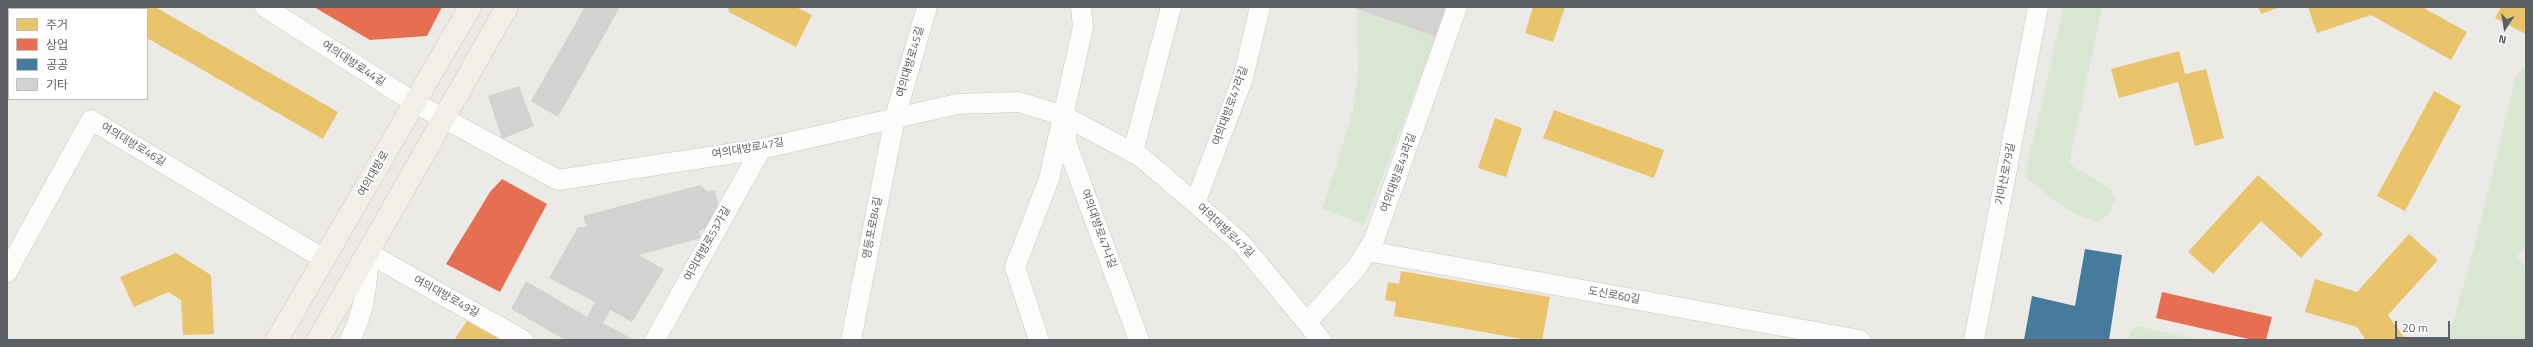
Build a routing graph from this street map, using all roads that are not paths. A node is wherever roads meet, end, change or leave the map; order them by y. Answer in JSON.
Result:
{"nodes":[{"id":1,"x":264,"y":7,"type":"edge"},
{"id":2,"x":470,"y":7,"type":"edge"},
{"id":3,"x":507,"y":7,"type":"edge"},
{"id":4,"x":927,"y":7,"type":"edge"},
{"id":5,"x":1081,"y":7,"type":"edge"},
{"id":6,"x":1171,"y":7,"type":"edge"},
{"id":7,"x":1260,"y":7,"type":"edge"},
{"id":8,"x":1457,"y":7,"type":"edge"},
{"id":9,"x":2038,"y":7,"type":"edge"},
{"id":10,"x":415,"y":103,"type":"junction"},
{"id":11,"x":1064,"y":116,"type":"junction"},
{"id":12,"x":895,"y":117,"type":"junction"},
{"id":13,"x":443,"y":119,"type":"junction"},
{"id":14,"x":761,"y":149,"type":"junction"},
{"id":15,"x":1133,"y":152,"type":"junction"},
{"id":16,"x":1195,"y":203,"type":"junction"},
{"id":17,"x":1367,"y":251,"type":"junction"},
{"id":18,"x":368,"y":254,"type":"junction"},
{"id":19,"x":324,"y":259,"type":"junction"},
{"id":20,"x":7,"y":272,"type":"edge"},
{"id":21,"x":1308,"y":321,"type":"junction"},
{"id":22,"x":277,"y":340,"type":"edge"},
{"id":23,"x":318,"y":340,"type":"edge"},
{"id":24,"x":350,"y":340,"type":"edge"},
{"id":25,"x":523,"y":340,"type":"edge"},
{"id":26,"x":655,"y":340,"type":"edge"},
{"id":27,"x":851,"y":340,"type":"edge"},
{"id":28,"x":1039,"y":340,"type":"edge"},
{"id":29,"x":1139,"y":340,"type":"edge"},
{"id":30,"x":1321,"y":340,"type":"edge"},
{"id":31,"x":1860,"y":340,"type":"edge"},
{"id":32,"x":1974,"y":340,"type":"edge"}],
"edges":[{"from":1,"to":10,"type":"street","name":"여의대방로44길"},
{"from":2,"to":10,"type":"main road","name":"여의대방로"},
{"from":3,"to":13,"type":"main road"},
{"from":4,"to":12,"type":"street","name":"여의대방로45길"},
{"from":5,"to":11,"type":"street"},
{"from":6,"to":15,"type":"street"},
{"from":7,"to":16,"type":"street","name":"여의대방로47라길"},
{"from":8,"to":17,"type":"street","name":"여의대방로43라길"},
{"from":9,"to":32,"type":"street","name":"가마산로79길"},
{"from":10,"to":13,"type":"street","name":"여의대방로44길"},
{"from":10,"to":19,"type":"main road","name":"여의대방로"},
{"from":11,"to":12,"type":"street","name":"여의대방로47길"},
{"from":11,"to":15,"type":"street","name":"여의대방로47길"},
{"from":11,"to":28,"type":"street"},
{"from":11,"to":29,"type":"street","name":"여의대방로47나길"},
{"from":12,"to":14,"type":"street","name":"여의대방로47길"},
{"from":12,"to":27,"type":"street","name":"영등포로84길"},
{"from":13,"to":14,"type":"street","name":"여의대방로47길"},
{"from":13,"to":18,"type":"main road"},
{"from":14,"to":26,"type":"street","name":"여의대방로53가길"},
{"from":15,"to":16,"type":"street","name":"여의대방로47길"},
{"from":16,"to":21,"type":"street","name":"여의대방로47길"},
{"from":17,"to":21,"type":"street","name":"여의대방로43라길"},
{"from":17,"to":31,"type":"street","name":"도신로60길"},
{"from":18,"to":23,"type":"main road"},
{"from":18,"to":24,"type":"street"},
{"from":18,"to":25,"type":"street","name":"여의대방로49길"},
{"from":19,"to":20,"type":"street","name":"여의대방로46길"},
{"from":19,"to":22,"type":"main road","name":"여의대방로"},
{"from":21,"to":30,"type":"street","name":"여의대방로47길"}]}
